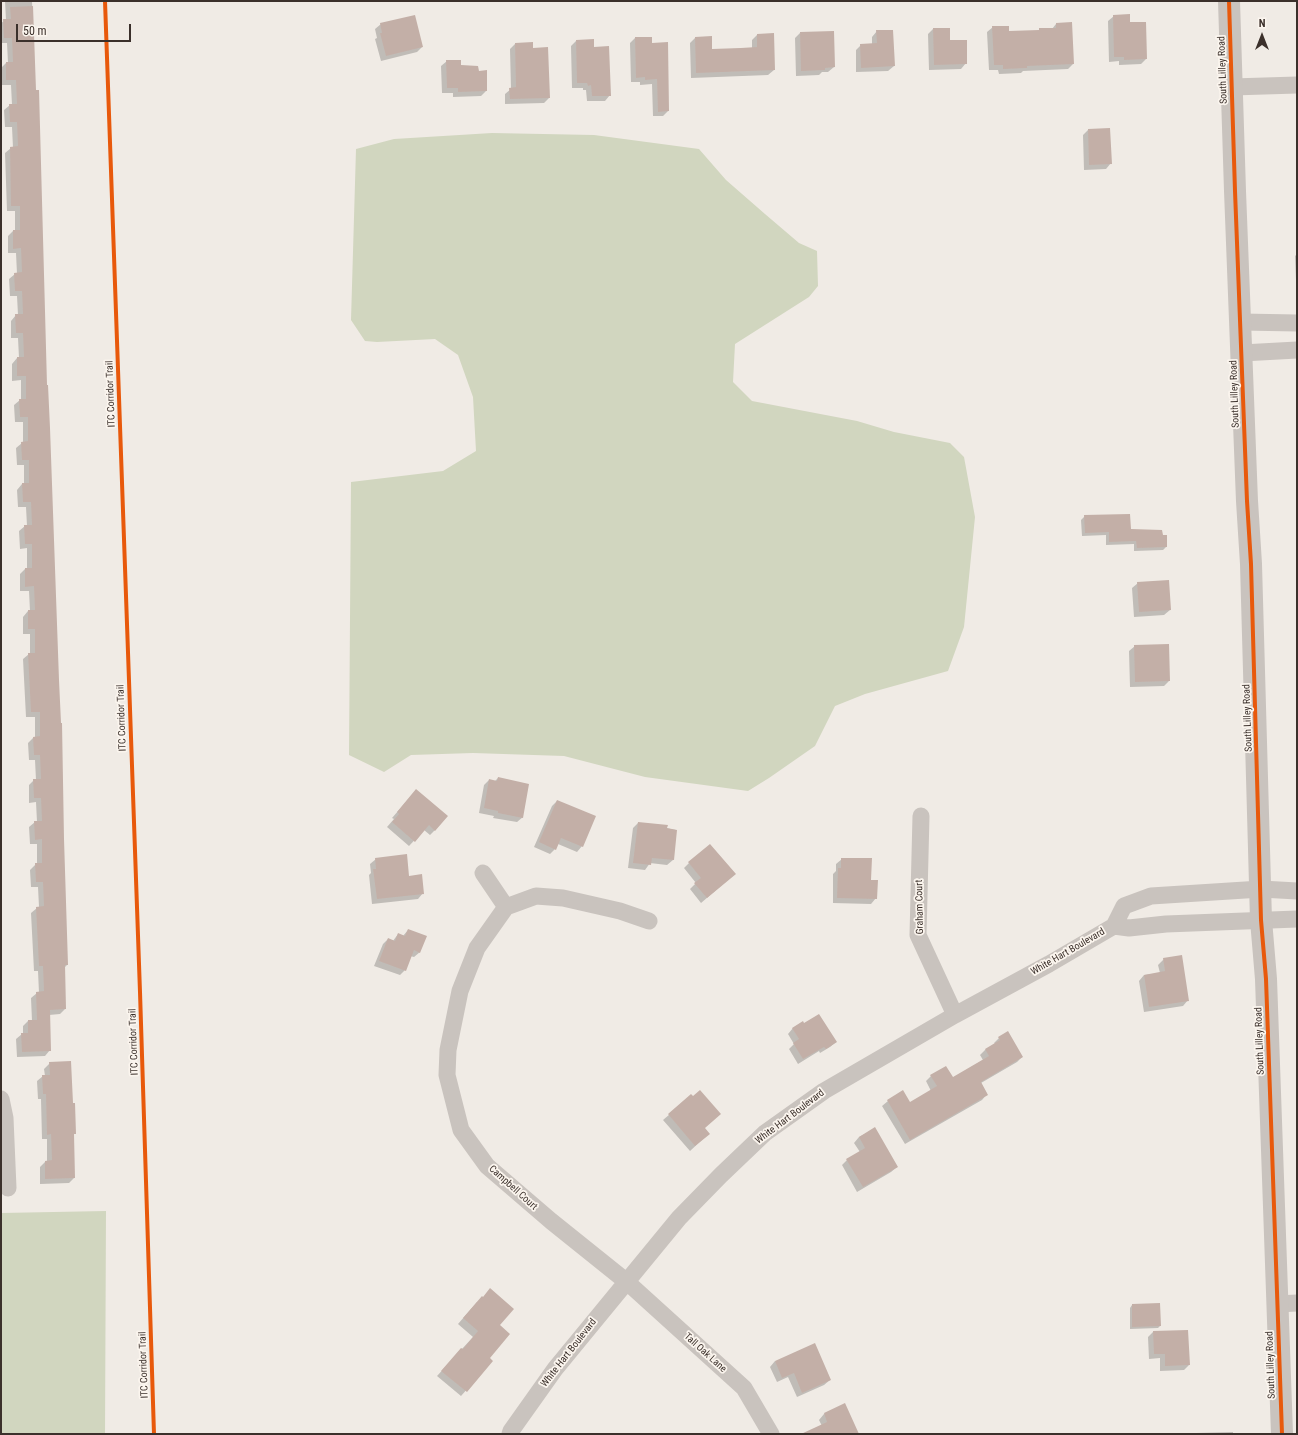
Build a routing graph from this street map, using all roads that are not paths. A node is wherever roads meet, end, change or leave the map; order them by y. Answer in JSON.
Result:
{"nodes":[{"id":1,"x":1229,"y":1,"type":"edge"},
{"id":2,"x":1297,"y":85,"type":"edge"},
{"id":3,"x":1232,"y":87,"type":"junction"},
{"id":4,"x":1241,"y":322,"type":"junction"},
{"id":5,"x":1297,"y":323,"type":"edge"},
{"id":6,"x":1297,"y":350,"type":"edge"},
{"id":7,"x":1242,"y":353,"type":"junction"},
{"id":8,"x":921,"y":816,"type":"dead end"},
{"id":9,"x":483,"y":873,"type":"dead end"},
{"id":10,"x":1261,"y":889,"type":"junction"},
{"id":11,"x":1297,"y":891,"type":"edge"},
{"id":12,"x":506,"y":907,"type":"junction"},
{"id":13,"x":1297,"y":919,"type":"edge"},
{"id":14,"x":1261,"y":920,"type":"junction"},
{"id":15,"x":649,"y":921,"type":"dead end"},
{"id":16,"x":1114,"y":926,"type":"junction"},
{"id":17,"x":956,"y":1014,"type":"junction"},
{"id":18,"x":1,"y":1099,"type":"edge"},
{"id":19,"x":8,"y":1188,"type":"dead end"},
{"id":20,"x":627,"y":1282,"type":"junction"},
{"id":21,"x":1287,"y":1303,"type":"edge"},
{"id":22,"x":510,"y":1434,"type":"edge"},
{"id":23,"x":770,"y":1434,"type":"edge"},
{"id":24,"x":1282,"y":1434,"type":"edge"}],
"edges":[{"from":1,"to":3,"type":"street","name":"South Lilley Road"},
{"from":2,"to":3,"type":"street"},
{"from":3,"to":4,"type":"street","name":"South Lilley Road"},
{"from":4,"to":5,"type":"street"},
{"from":4,"to":7,"type":"street","name":"South Lilley Road"},
{"from":6,"to":7,"type":"street"},
{"from":7,"to":10,"type":"street","name":"South Lilley Road"},
{"from":8,"to":17,"type":"street","name":"Graham Court"},
{"from":9,"to":12,"type":"street"},
{"from":10,"to":11,"type":"street","name":"White Hart Boulevard"},
{"from":10,"to":14,"type":"street","name":"South Lilley Road"},
{"from":10,"to":16,"type":"street","name":"White Hart Boulevard"},
{"from":12,"to":15,"type":"street"},
{"from":12,"to":20,"type":"street","name":"Campbell Court"},
{"from":13,"to":14,"type":"street","name":"White Hart Boulevard"},
{"from":14,"to":16,"type":"street","name":"White Hart Boulevard"},
{"from":14,"to":21,"type":"street","name":"South Lilley Road"},
{"from":16,"to":17,"type":"street","name":"White Hart Boulevard"},
{"from":17,"to":20,"type":"street","name":"White Hart Boulevard"},
{"from":18,"to":19,"type":"street"},
{"from":20,"to":22,"type":"street","name":"White Hart Boulevard"},
{"from":20,"to":23,"type":"street","name":"Tall Oak Lane"},
{"from":21,"to":24,"type":"street","name":"South Lilley Road"}]}
